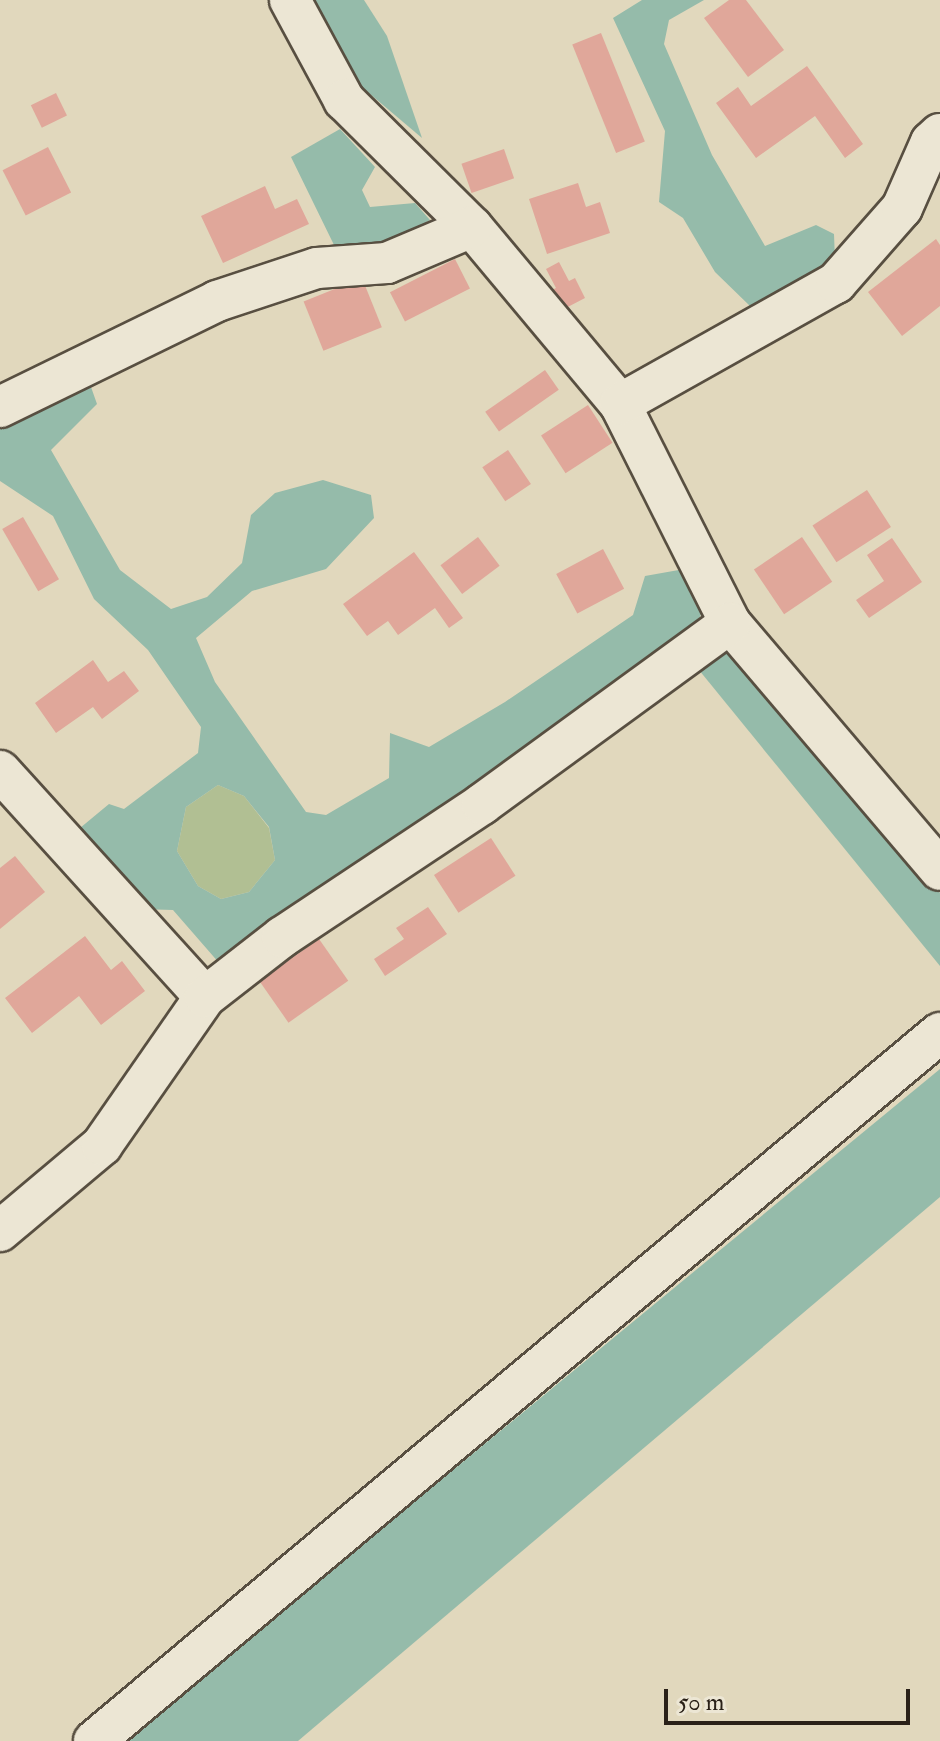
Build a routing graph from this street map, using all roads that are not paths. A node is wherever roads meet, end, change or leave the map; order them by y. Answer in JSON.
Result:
{"nodes":[{"id":1,"x":290,"y":0,"type":"edge"},
{"id":2,"x":940,"y":134,"type":"edge"},
{"id":3,"x":472,"y":227,"type":"junction"},
{"id":4,"x":620,"y":404,"type":"junction"},
{"id":5,"x":0,"y":407,"type":"edge"},
{"id":6,"x":730,"y":623,"type":"junction"},
{"id":7,"x":0,"y":771,"type":"edge"},
{"id":8,"x":940,"y":870,"type":"edge"},
{"id":9,"x":205,"y":997,"type":"junction"},
{"id":10,"x":940,"y":1033,"type":"edge"},
{"id":11,"x":0,"y":1231,"type":"edge"},
{"id":12,"x":94,"y":1741,"type":"edge"}],
"edges":[{"from":1,"to":3,"type":"street"},
{"from":2,"to":4,"type":"street"},
{"from":3,"to":4,"type":"street"},
{"from":3,"to":5,"type":"street"},
{"from":4,"to":6,"type":"street"},
{"from":6,"to":8,"type":"street"},
{"from":6,"to":9,"type":"street"},
{"from":7,"to":9,"type":"street"},
{"from":9,"to":11,"type":"street"},
{"from":10,"to":12,"type":"street"}]}
